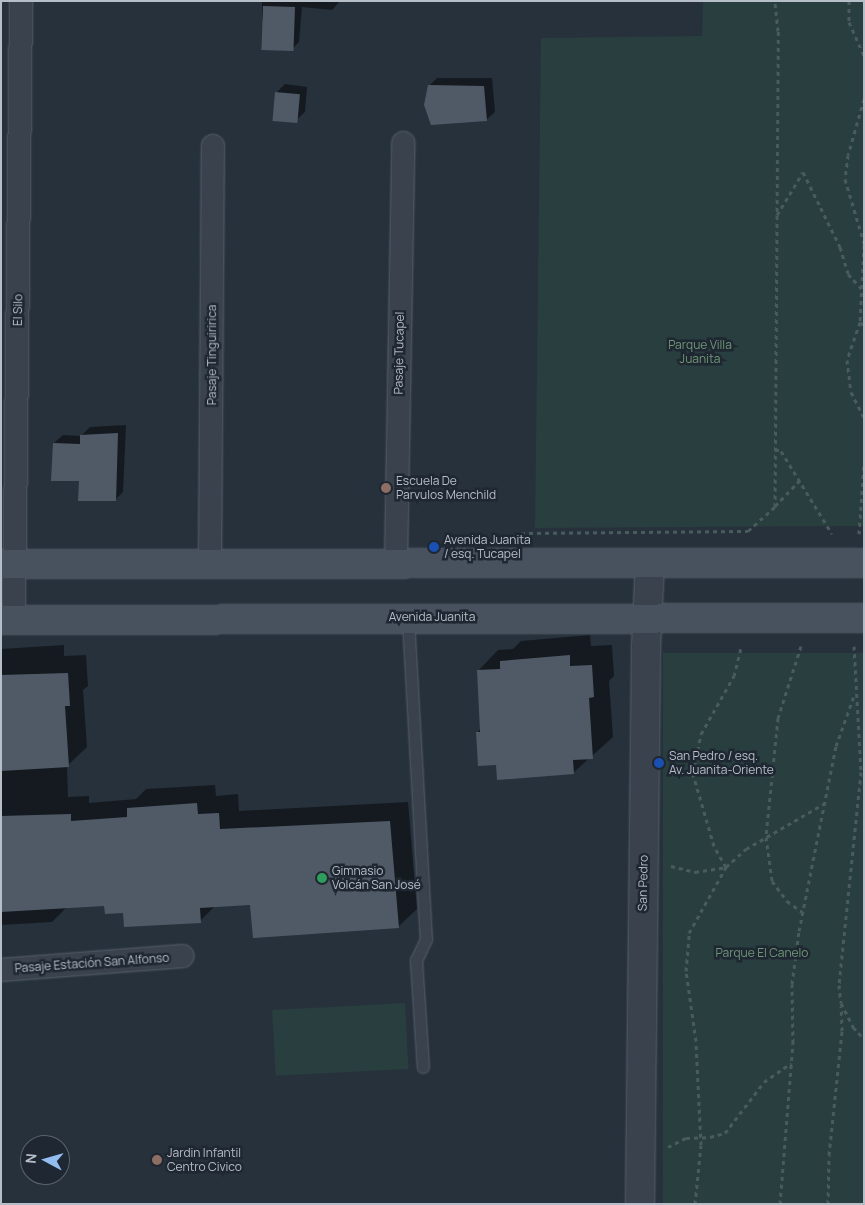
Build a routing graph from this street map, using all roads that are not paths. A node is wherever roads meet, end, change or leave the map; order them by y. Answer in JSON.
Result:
{"nodes":[{"id":1,"x":21,"y":1,"type":"edge"},
{"id":2,"x":403,"y":143,"type":"dead end"},
{"id":3,"x":213,"y":146,"type":"dead end"},
{"id":4,"x":10,"y":159,"type":"edge"},
{"id":5,"x":9,"y":342,"type":"edge"},
{"id":6,"x":861,"y":551,"type":"edge"},
{"id":7,"x":396,"y":563,"type":"junction"},
{"id":8,"x":650,"y":563,"type":"junction"},
{"id":9,"x":8,"y":564,"type":"edge"},
{"id":10,"x":210,"y":564,"type":"junction"},
{"id":11,"x":646,"y":617,"type":"junction"},
{"id":12,"x":408,"y":618,"type":"junction"},
{"id":13,"x":864,"y":618,"type":"edge"},
{"id":14,"x":8,"y":620,"type":"edge"},
{"id":15,"x":182,"y":956,"type":"dead end"},
{"id":16,"x":1,"y":970,"type":"edge"},
{"id":17,"x":423,"y":1067,"type":"dead end"},
{"id":18,"x":640,"y":1204,"type":"edge"}],
"edges":[{"from":1,"to":4,"type":"street","name":"El Silo"},
{"from":2,"to":7,"type":"street","name":"Pasaje Tucapel"},
{"from":3,"to":10,"type":"street","name":"Pasaje Tinguiririca"},
{"from":4,"to":5,"type":"street","name":"El Silo"},
{"from":5,"to":9,"type":"street","name":"El Silo"},
{"from":6,"to":8,"type":"main road"},
{"from":7,"to":8,"type":"main road"},
{"from":7,"to":10,"type":"main road"},
{"from":8,"to":11,"type":"street","name":"San Pedro"},
{"from":9,"to":10,"type":"main road"},
{"from":9,"to":14,"type":"street","name":"El Silo"},
{"from":11,"to":12,"type":"main road","name":"Avenida Juanita"},
{"from":11,"to":13,"type":"main road","name":"Avenida Juanita"},
{"from":11,"to":18,"type":"street","name":"San Pedro"},
{"from":12,"to":14,"type":"main road","name":"Avenida Juanita"},
{"from":12,"to":17,"type":"lane"},
{"from":15,"to":16,"type":"street","name":"Pasaje Estación San Alfonso"}]}
